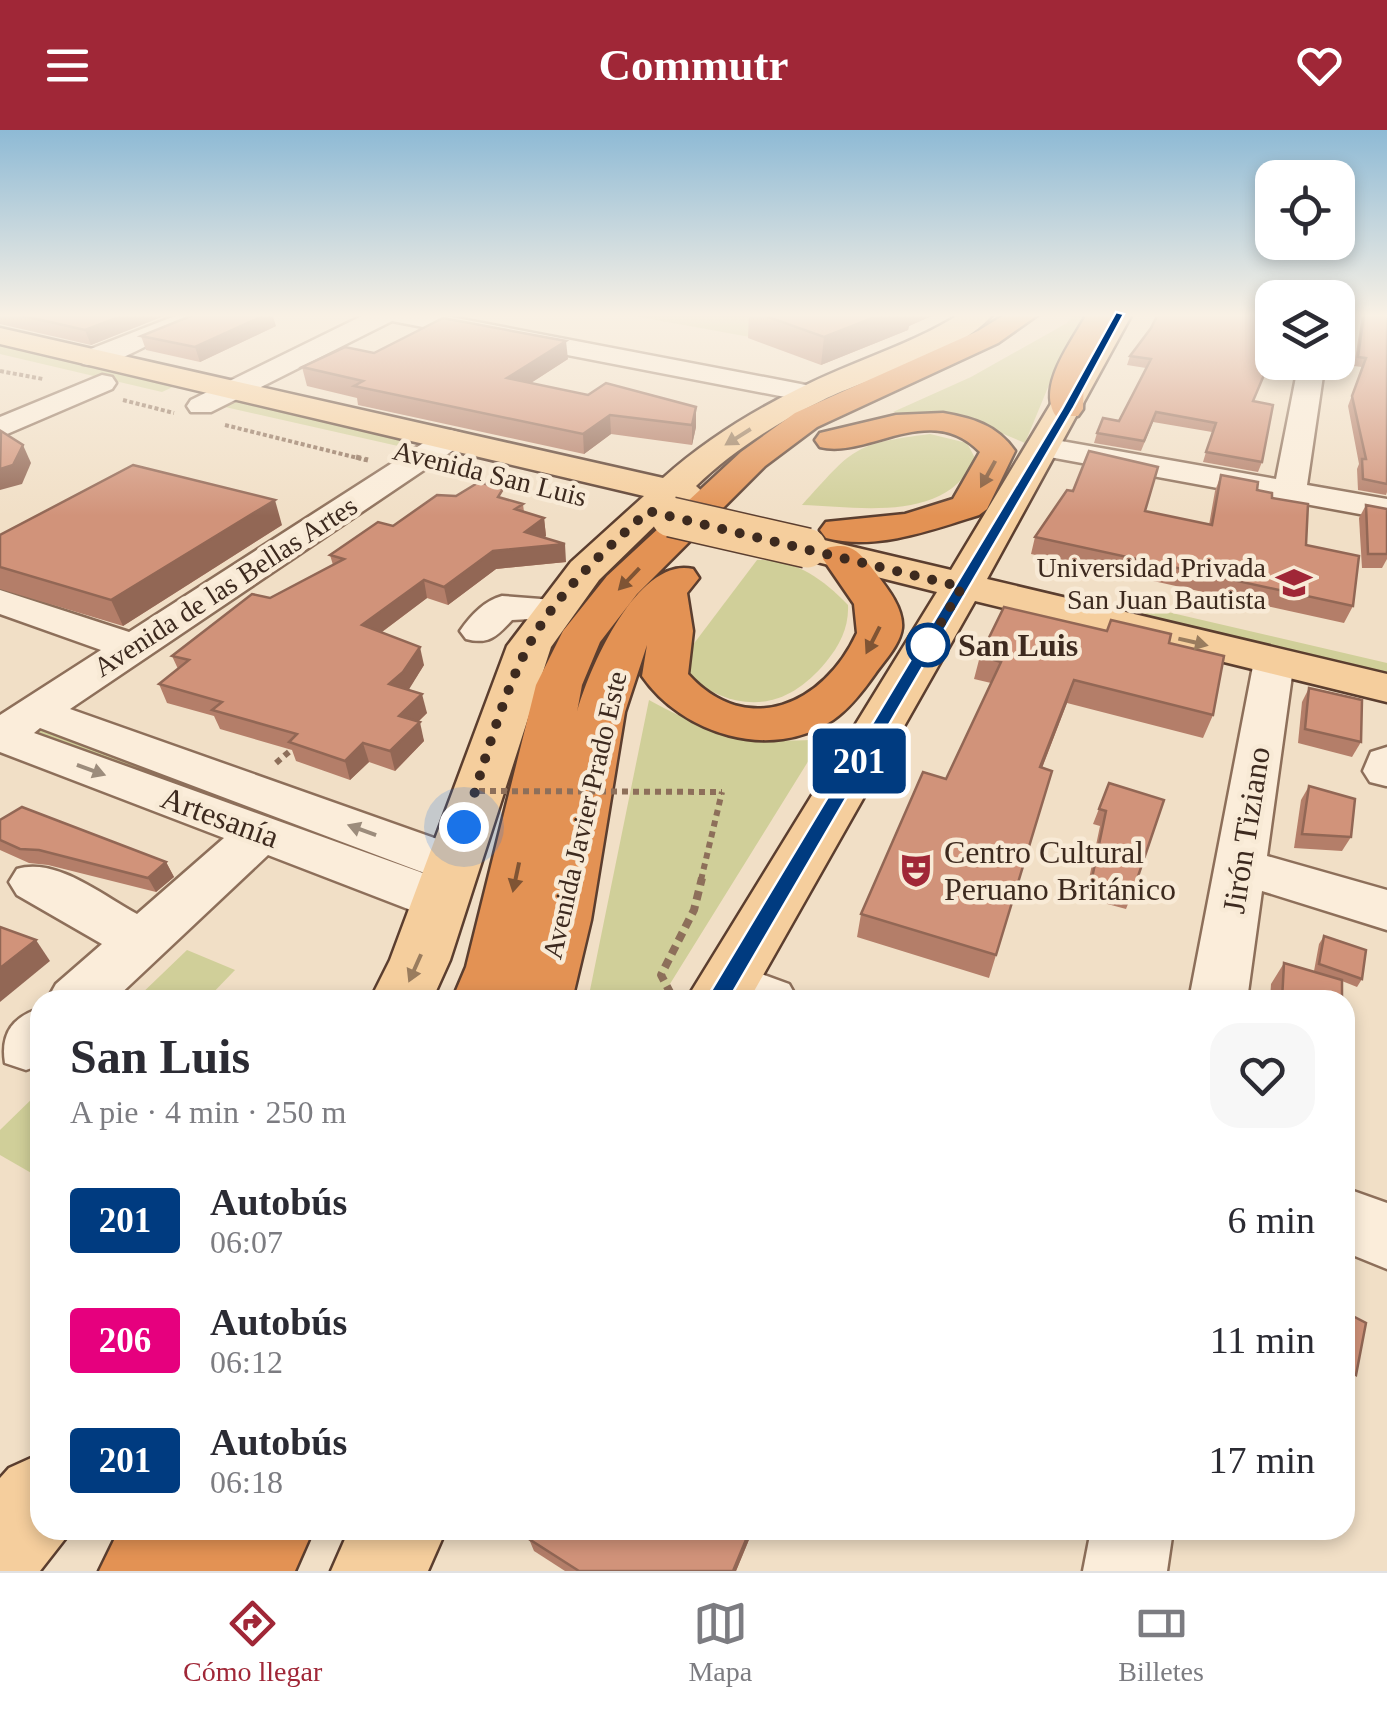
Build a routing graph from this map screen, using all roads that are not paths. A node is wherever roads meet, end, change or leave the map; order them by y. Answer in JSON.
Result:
{"nodes":[{"id":1,"x":78,"y":381,"type":"edge"},
{"id":2,"x":125,"y":381,"type":"edge"},
{"id":3,"x":145,"y":381,"type":"edge"},
{"id":4,"x":221,"y":381,"type":"edge"},
{"id":5,"x":250,"y":381,"type":"edge"},
{"id":6,"x":788,"y":381,"type":"edge"},
{"id":7,"x":805,"y":381,"type":"edge"},
{"id":8,"x":885,"y":381,"type":"edge"},
{"id":9,"x":936,"y":381,"type":"edge"},
{"id":10,"x":1069,"y":381,"type":"edge"},
{"id":11,"x":1082,"y":381,"type":"edge"},
{"id":12,"x":1309,"y":381,"type":"edge"},
{"id":13,"x":799,"y":383,"type":"junction"},
{"id":14,"x":232,"y":390,"type":"junction"},
{"id":15,"x":200,"y":394,"type":"junction"},
{"id":16,"x":1067,"y":409,"type":"junction"},
{"id":17,"x":0,"y":428,"type":"edge"},
{"id":18,"x":832,"y":440,"type":"junction"},
{"id":19,"x":437,"y":448,"type":"junction"},
{"id":20,"x":1044,"y":448,"type":"junction"},
{"id":21,"x":1290,"y":492,"type":"junction"},
{"id":22,"x":669,"y":504,"type":"junction"},
{"id":23,"x":1387,"y":509,"type":"edge"},
{"id":24,"x":285,"y":512,"type":"dead end"},
{"id":25,"x":321,"y":522,"type":"junction"},
{"id":26,"x":827,"y":540,"type":"junction"},
{"id":27,"x":969,"y":575,"type":"junction"},
{"id":28,"x":666,"y":591,"type":"junction"},
{"id":29,"x":0,"y":601,"type":"edge"},
{"id":30,"x":553,"y":608,"type":"junction"},
{"id":31,"x":480,"y":631,"type":"dead end"},
{"id":32,"x":132,"y":647,"type":"junction"},
{"id":33,"x":1387,"y":654,"type":"edge"},
{"id":34,"x":1274,"y":661,"type":"junction"},
{"id":35,"x":1387,"y":688,"type":"edge"},
{"id":36,"x":12,"y":727,"type":"edge"},
{"id":37,"x":1387,"y":762,"type":"edge"},
{"id":38,"x":1386,"y":771,"type":"edge"},
{"id":39,"x":254,"y":811,"type":"junction"},
{"id":40,"x":1240,"y":866,"type":"junction"},
{"id":41,"x":36,"y":882,"type":"dead end"},
{"id":42,"x":447,"y":882,"type":"junction"},
{"id":43,"x":1387,"y":910,"type":"edge"},
{"id":44,"x":141,"y":941,"type":"junction"},
{"id":45,"x":87,"y":990,"type":"edge"},
{"id":46,"x":405,"y":990,"type":"edge"},
{"id":47,"x":487,"y":990,"type":"edge"},
{"id":48,"x":543,"y":990,"type":"edge"},
{"id":49,"x":741,"y":990,"type":"edge"},
{"id":50,"x":1220,"y":990,"type":"edge"},
{"id":51,"x":1355,"y":1224,"type":"edge"},
{"id":52,"x":1387,"y":1236,"type":"edge"},
{"id":53,"x":30,"y":1512,"type":"edge"},
{"id":54,"x":168,"y":1540,"type":"edge"},
{"id":55,"x":262,"y":1540,"type":"edge"},
{"id":56,"x":395,"y":1540,"type":"edge"},
{"id":57,"x":1130,"y":1540,"type":"edge"},
{"id":58,"x":0,"y":1549,"type":"edge"},
{"id":59,"x":145,"y":1571,"type":"edge"},
{"id":60,"x":244,"y":1571,"type":"edge"},
{"id":61,"x":376,"y":1571,"type":"edge"},
{"id":62,"x":1125,"y":1571,"type":"edge"}],
"edges":[{"from":1,"to":17,"type":"street"},
{"from":2,"to":15,"type":"main road","name":"Avenida San Luis"},
{"from":3,"to":15,"type":"main road","name":"Avenida San Luis"},
{"from":4,"to":15,"type":"street"},
{"from":5,"to":14,"type":"street"},
{"from":6,"to":13,"type":"street"},
{"from":7,"to":13,"type":"main road"},
{"from":8,"to":47,"type":"highway","name":"Avenida Javier Prado Este","one_way":true},
{"from":9,"to":18,"type":"highway","name":"Avenida Javier Prado Este"},
{"from":10,"to":16,"type":"highway"},
{"from":11,"to":16,"type":"main road"},
{"from":12,"to":21,"type":"street"},
{"from":13,"to":22,"type":"main road","one_way":true},
{"from":14,"to":15,"type":"main road","name":"Avenida San Luis"},
{"from":14,"to":19,"type":"main road","name":"Avenida San Luis"},
{"from":15,"to":19,"type":"main road","name":"Avenida San Luis"},
{"from":16,"to":20,"type":"main road"},
{"from":18,"to":26,"type":"highway","one_way":true},
{"from":18,"to":28,"type":"highway","name":"Avenida Javier Prado Este"},
{"from":19,"to":22,"type":"main road","name":"Avenida San Luis"},
{"from":19,"to":25,"type":"street","name":"Avenida de las Bellas Artes"},
{"from":20,"to":21,"type":"street"},
{"from":20,"to":27,"type":"main road"},
{"from":21,"to":23,"type":"street"},
{"from":22,"to":26,"type":"main road","name":"Avenida San Luis","bridge":true},
{"from":22,"to":30,"type":"main road"},
{"from":24,"to":25,"type":"street"},
{"from":25,"to":32,"type":"street","name":"Avenida de las Bellas Artes"},
{"from":26,"to":27,"type":"main road","name":"Avenida San Luis"},
{"from":26,"to":28,"type":"highway","one_way":true},
{"from":27,"to":33,"type":"main road","name":"Avenida San Luis"},
{"from":27,"to":34,"type":"main road","name":"Avenida San Luis","one_way":true},
{"from":27,"to":49,"type":"main road"},
{"from":28,"to":48,"type":"highway","name":"Avenida Javier Prado Este"},
{"from":29,"to":32,"type":"street"},
{"from":30,"to":31,"type":"street"},
{"from":30,"to":42,"type":"main road"},
{"from":32,"to":36,"type":"street","name":"Avenida de las Bellas Artes"},
{"from":34,"to":35,"type":"main road","name":"Avenida San Luis"},
{"from":34,"to":40,"type":"street","name":"Jirón Tiziano"},
{"from":36,"to":39,"type":"street","name":"Artesanía"},
{"from":37,"to":38,"type":"street"},
{"from":39,"to":42,"type":"street","name":"Artesanía"},
{"from":39,"to":44,"type":"street"},
{"from":40,"to":43,"type":"street"},
{"from":40,"to":50,"type":"street","name":"Jirón Tiziano"},
{"from":41,"to":44,"type":"street"},
{"from":42,"to":46,"type":"main road","one_way":true},
{"from":44,"to":45,"type":"street"},
{"from":51,"to":52,"type":"street"},
{"from":53,"to":58,"type":"main road"},
{"from":54,"to":59,"type":"highway"},
{"from":55,"to":60,"type":"highway"},
{"from":56,"to":61,"type":"main road"},
{"from":57,"to":62,"type":"street"}]}
